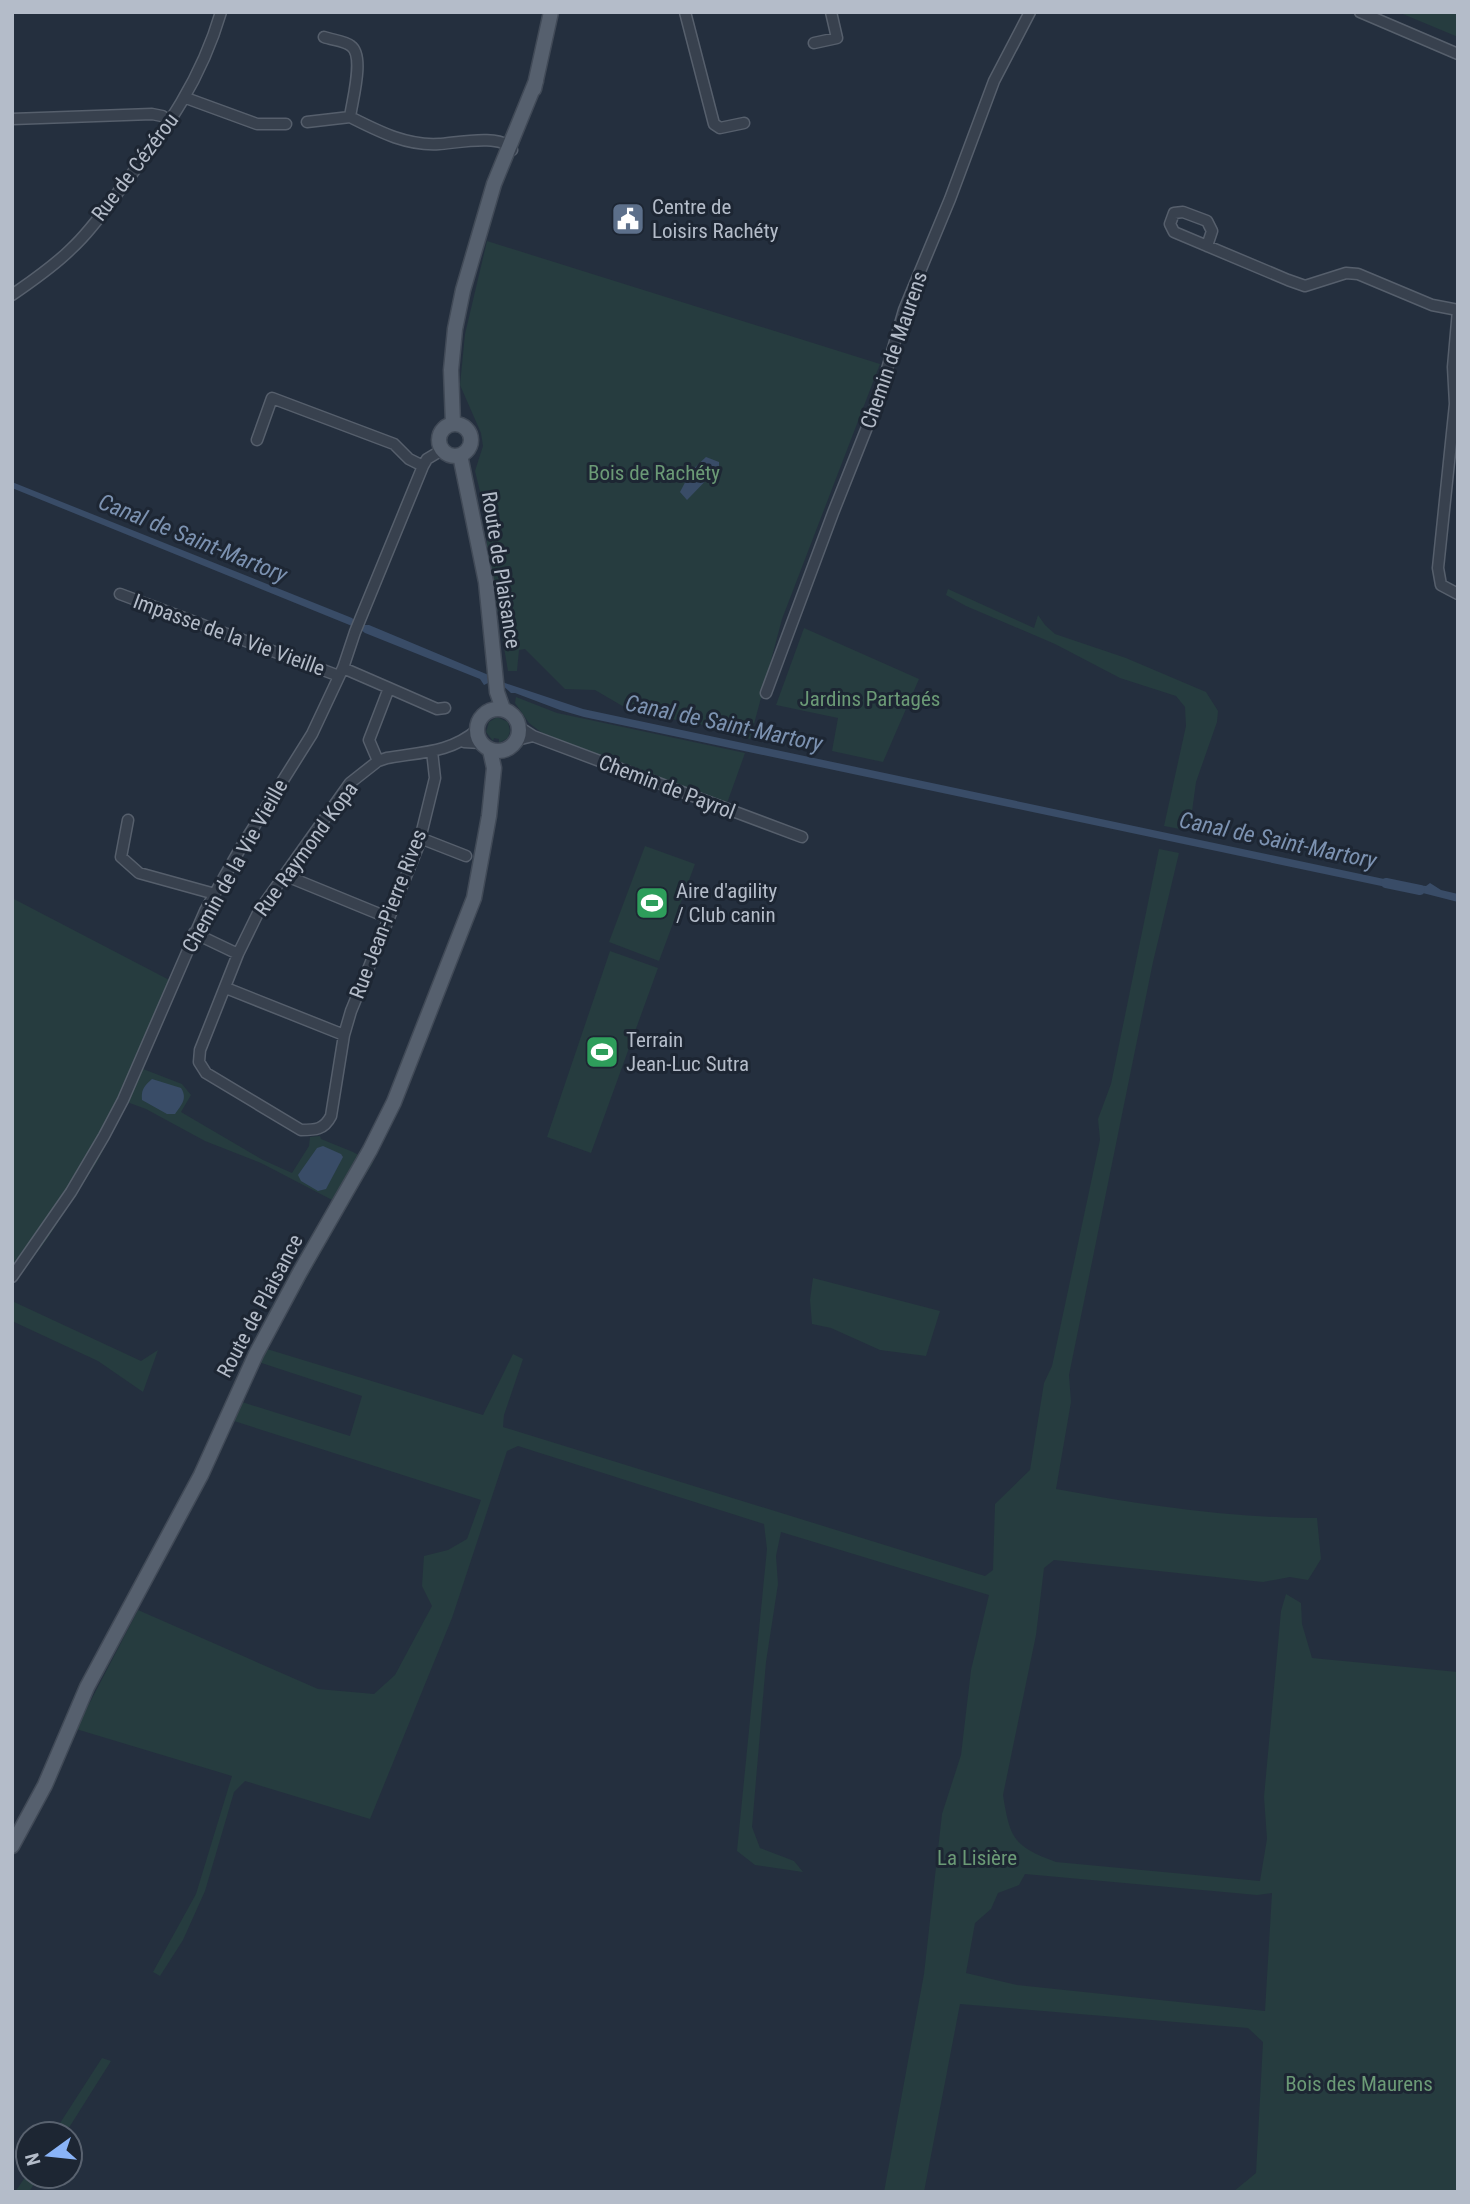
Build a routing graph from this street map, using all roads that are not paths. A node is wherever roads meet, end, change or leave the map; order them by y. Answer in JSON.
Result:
{"nodes":[{"id":1,"x":221,"y":12,"type":"edge"},
{"id":2,"x":551,"y":12,"type":"edge"},
{"id":3,"x":685,"y":12,"type":"edge"},
{"id":4,"x":831,"y":12,"type":"edge"},
{"id":5,"x":1030,"y":12,"type":"edge"},
{"id":6,"x":1360,"y":12,"type":"edge"},
{"id":7,"x":324,"y":37,"type":"dead end"},
{"id":8,"x":814,"y":43,"type":"dead end"},
{"id":9,"x":1458,"y":54,"type":"edge"},
{"id":10,"x":186,"y":97,"type":"junction"},
{"id":11,"x":350,"y":117,"type":"junction"},
{"id":12,"x":12,"y":119,"type":"edge"},
{"id":13,"x":171,"y":122,"type":"junction"},
{"id":14,"x":307,"y":122,"type":"dead end"},
{"id":15,"x":744,"y":123,"type":"dead end"},
{"id":16,"x":286,"y":124,"type":"dead end"},
{"id":17,"x":510,"y":150,"type":"junction"},
{"id":18,"x":1207,"y":246,"type":"junction"},
{"id":19,"x":12,"y":295,"type":"edge"},
{"id":20,"x":1458,"y":310,"type":"edge"},
{"id":21,"x":453,"y":424,"type":"junction"},
{"id":22,"x":257,"y":440,"type":"dead end"},
{"id":23,"x":442,"y":450,"type":"junction"},
{"id":24,"x":460,"y":455,"type":"junction"},
{"id":25,"x":423,"y":466,"type":"junction"},
{"id":26,"x":120,"y":594,"type":"dead end"},
{"id":27,"x":1458,"y":594,"type":"edge"},
{"id":28,"x":341,"y":672,"type":"junction"},
{"id":29,"x":389,"y":688,"type":"junction"},
{"id":30,"x":766,"y":693,"type":"dead end"},
{"id":31,"x":445,"y":708,"type":"dead end"},
{"id":32,"x":498,"y":710,"type":"junction"},
{"id":33,"x":518,"y":734,"type":"junction"},
{"id":34,"x":488,"y":743,"type":"junction"},
{"id":35,"x":432,"y":751,"type":"junction"},
{"id":36,"x":378,"y":761,"type":"junction"},
{"id":37,"x":128,"y":820,"type":"dead end"},
{"id":38,"x":802,"y":837,"type":"dead end"},
{"id":39,"x":420,"y":838,"type":"junction"},
{"id":40,"x":466,"y":856,"type":"dead end"},
{"id":41,"x":284,"y":875,"type":"junction"},
{"id":42,"x":215,"y":894,"type":"junction"},
{"id":43,"x":389,"y":919,"type":"junction"},
{"id":44,"x":194,"y":933,"type":"junction"},
{"id":45,"x":238,"y":954,"type":"junction"},
{"id":46,"x":226,"y":988,"type":"junction"},
{"id":47,"x":344,"y":1035,"type":"junction"},
{"id":48,"x":12,"y":1277,"type":"edge"},
{"id":49,"x":12,"y":1846,"type":"edge"}],
"edges":[{"from":1,"to":10,"type":"street","name":"Rue de Cézérou"},
{"from":2,"to":17,"type":"main road"},
{"from":3,"to":15,"type":"street"},
{"from":4,"to":8,"type":"street"},
{"from":5,"to":30,"type":"street","name":"Chemin de Maurens"},
{"from":6,"to":9,"type":"street"},
{"from":7,"to":11,"type":"street"},
{"from":10,"to":13,"type":"street","name":"Rue de Cézérou"},
{"from":10,"to":16,"type":"street"},
{"from":11,"to":14,"type":"street"},
{"from":11,"to":17,"type":"street"},
{"from":12,"to":13,"type":"street"},
{"from":13,"to":19,"type":"street","name":"Rue de Cézérou"},
{"from":17,"to":21,"type":"main road"},
{"from":18,"to":18,"type":"street"},
{"from":18,"to":20,"type":"street"},
{"from":20,"to":27,"type":"street"},
{"from":21,"to":23,"type":"main road"},
{"from":21,"to":24,"type":"main road"},
{"from":22,"to":25,"type":"street"},
{"from":23,"to":24,"type":"main road"},
{"from":23,"to":25,"type":"street","name":"Chemin de la Vie Vieille"},
{"from":24,"to":32,"type":"main road","name":"Route de Plaisance"},
{"from":25,"to":28,"type":"street","name":"Chemin de la Vie Vieille"},
{"from":26,"to":28,"type":"street","name":"Impasse de la Vie Vieille"},
{"from":28,"to":29,"type":"street","name":"Impasse de la Vie Vieille"},
{"from":28,"to":42,"type":"street","name":"Chemin de la Vie Vieille"},
{"from":29,"to":31,"type":"street","name":"Impasse de la Vie Vieille"},
{"from":29,"to":36,"type":"street"},
{"from":32,"to":33,"type":"main road"},
{"from":32,"to":34,"type":"main road"},
{"from":33,"to":34,"type":"main road"},
{"from":33,"to":38,"type":"street","name":"Chemin de Payrol"},
{"from":34,"to":35,"type":"street","name":"Rue Raymond Kopa"},
{"from":34,"to":49,"type":"main road","name":"Route de Plaisance"},
{"from":35,"to":36,"type":"street","name":"Rue Raymond Kopa"},
{"from":35,"to":39,"type":"street","name":"Rue Jean-Pierre Rives"},
{"from":36,"to":41,"type":"street","name":"Rue Raymond Kopa"},
{"from":37,"to":42,"type":"street"},
{"from":39,"to":40,"type":"street"},
{"from":39,"to":43,"type":"street","name":"Rue Jean-Pierre Rives"},
{"from":41,"to":43,"type":"street"},
{"from":41,"to":45,"type":"street","name":"Rue Raymond Kopa"},
{"from":42,"to":44,"type":"street","name":"Chemin de la Vie Vieille"},
{"from":43,"to":47,"type":"street","name":"Rue Jean-Pierre Rives"},
{"from":44,"to":45,"type":"street"},
{"from":44,"to":48,"type":"street","name":"Chemin de la Vie Vieille"},
{"from":45,"to":46,"type":"street","name":"Rue Raymond Kopa"},
{"from":46,"to":47,"type":"street"},
{"from":46,"to":47,"type":"street","name":"Rue Jean-Pierre Rives"}]}
